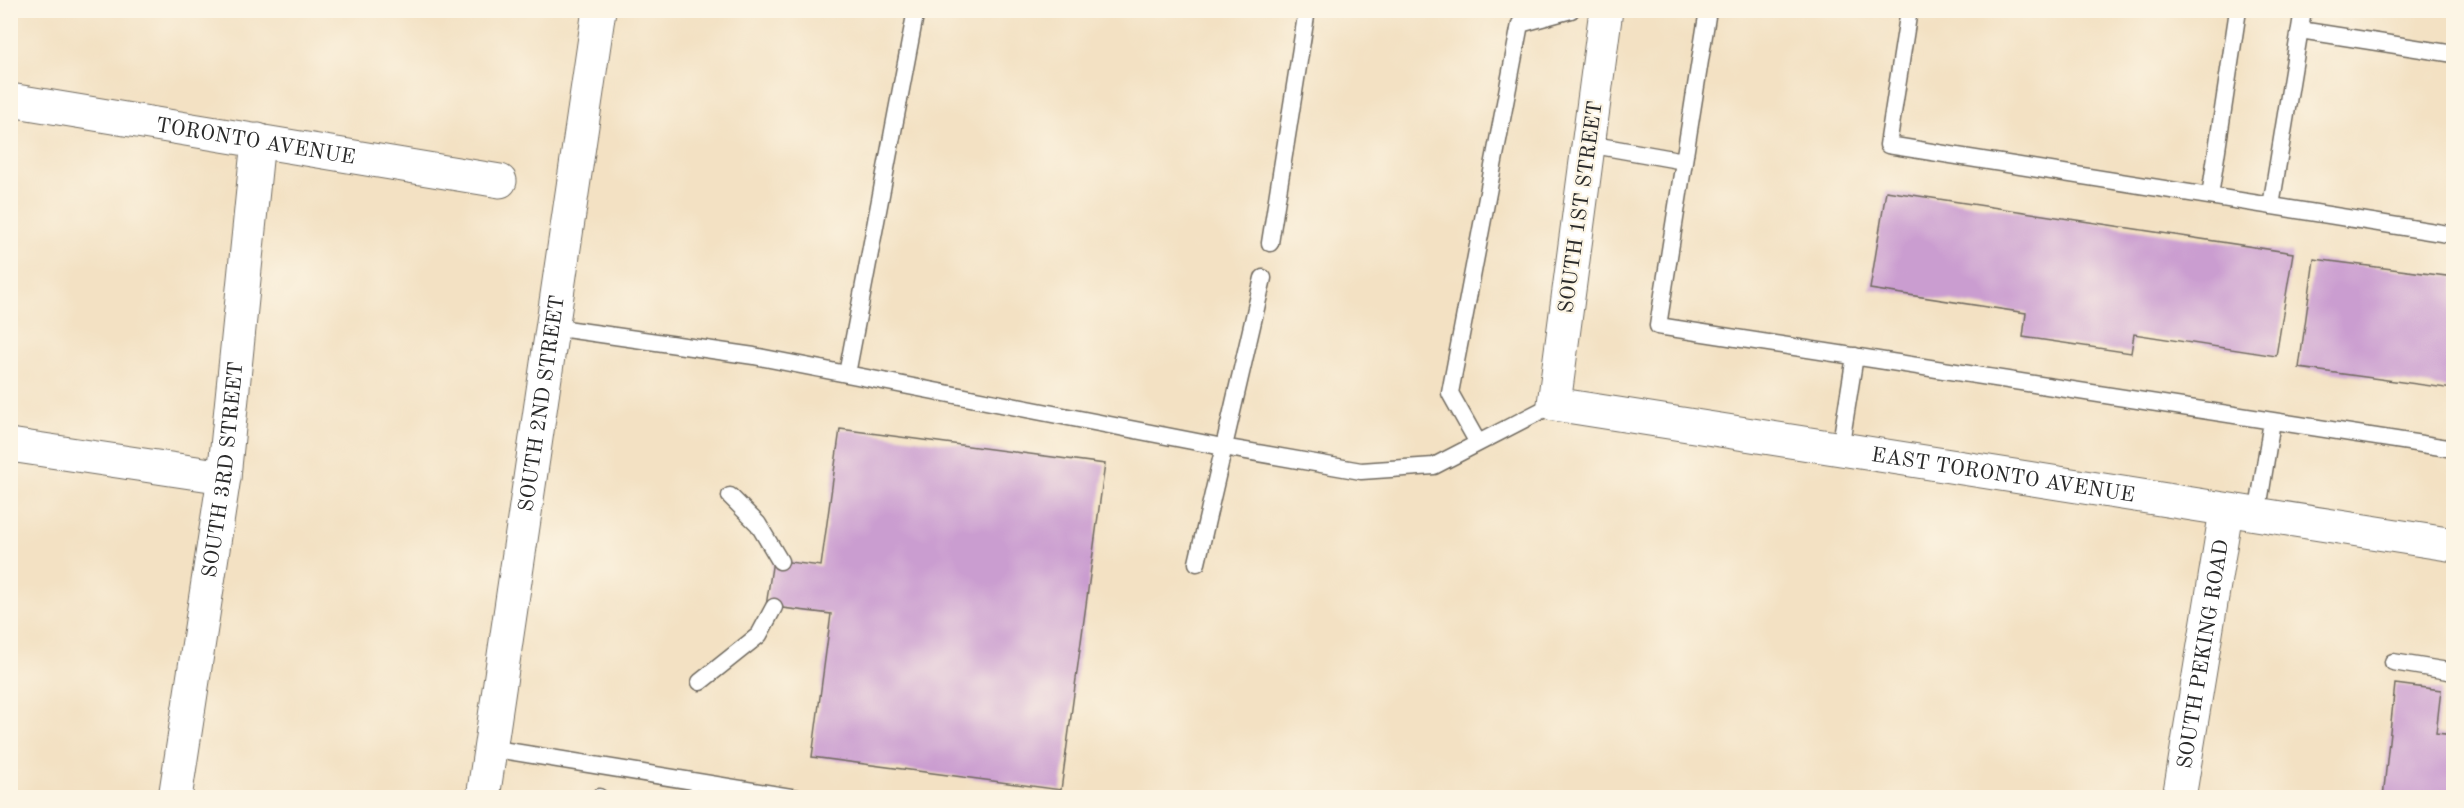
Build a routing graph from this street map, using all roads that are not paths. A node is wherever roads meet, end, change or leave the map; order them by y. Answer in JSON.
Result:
{"nodes":[{"id":1,"x":599,"y":10,"type":"edge"},
{"id":2,"x":916,"y":10,"type":"edge"},
{"id":3,"x":1307,"y":10,"type":"edge"},
{"id":4,"x":1571,"y":10,"type":"edge"},
{"id":5,"x":1606,"y":10,"type":"edge"},
{"id":6,"x":1708,"y":10,"type":"edge"},
{"id":7,"x":1909,"y":10,"type":"edge"},
{"id":8,"x":2238,"y":10,"type":"edge"},
{"id":9,"x":2303,"y":10,"type":"edge"},
{"id":10,"x":2300,"y":30,"type":"junction"},
{"id":11,"x":2454,"y":54,"type":"edge"},
{"id":12,"x":10,"y":100,"type":"edge"},
{"id":13,"x":258,"y":140,"type":"junction"},
{"id":14,"x":1588,"y":144,"type":"junction"},
{"id":15,"x":1684,"y":161,"type":"junction"},
{"id":16,"x":500,"y":181,"type":"dead end"},
{"id":17,"x":2210,"y":196,"type":"junction"},
{"id":18,"x":2271,"y":206,"type":"junction"},
{"id":19,"x":2454,"y":235,"type":"edge"},
{"id":20,"x":1270,"y":243,"type":"dead end"},
{"id":21,"x":1263,"y":278,"type":"dead end"},
{"id":22,"x":552,"y":327,"type":"junction"},
{"id":23,"x":1855,"y":356,"type":"junction"},
{"id":24,"x":847,"y":374,"type":"junction"},
{"id":25,"x":1554,"y":404,"type":"junction"},
{"id":26,"x":2272,"y":421,"type":"junction"},
{"id":27,"x":1478,"y":443,"type":"junction"},
{"id":28,"x":10,"y":445,"type":"edge"},
{"id":29,"x":1223,"y":447,"type":"junction"},
{"id":30,"x":1840,"y":449,"type":"junction"},
{"id":31,"x":2454,"y":449,"type":"edge"},
{"id":32,"x":224,"y":477,"type":"junction"},
{"id":33,"x":730,"y":496,"type":"dead end"},
{"id":34,"x":2241,"y":513,"type":"junction"},
{"id":35,"x":2454,"y":545,"type":"edge"},
{"id":36,"x":780,"y":561,"type":"dead end"},
{"id":37,"x":1197,"y":563,"type":"dead end"},
{"id":38,"x":774,"y":607,"type":"dead end"},
{"id":39,"x":2393,"y":662,"type":"dead end"},
{"id":40,"x":2454,"y":672,"type":"edge"},
{"id":41,"x":700,"y":682,"type":"dead end"},
{"id":42,"x":490,"y":748,"type":"junction"},
{"id":43,"x":175,"y":798,"type":"edge"},
{"id":44,"x":483,"y":798,"type":"edge"},
{"id":45,"x":797,"y":798,"type":"edge"},
{"id":46,"x":2179,"y":798,"type":"edge"}],
"edges":[{"from":1,"to":22,"type":"street","name":"SOUTH 2ND STREET"},
{"from":2,"to":24,"type":"lane"},
{"from":3,"to":20,"type":"lane"},
{"from":4,"to":27,"type":"lane"},
{"from":5,"to":14,"type":"street","name":"SOUTH 1ST STREET"},
{"from":6,"to":15,"type":"lane"},
{"from":7,"to":17,"type":"lane"},
{"from":8,"to":17,"type":"lane"},
{"from":9,"to":10,"type":"lane"},
{"from":10,"to":11,"type":"lane"},
{"from":10,"to":18,"type":"lane"},
{"from":12,"to":13,"type":"street","name":"TORONTO AVENUE"},
{"from":13,"to":16,"type":"street","name":"TORONTO AVENUE"},
{"from":13,"to":32,"type":"street","name":"SOUTH 3RD STREET"},
{"from":14,"to":15,"type":"lane"},
{"from":14,"to":25,"type":"street","name":"SOUTH 1ST STREET"},
{"from":15,"to":23,"type":"lane"},
{"from":17,"to":18,"type":"lane"},
{"from":18,"to":19,"type":"lane"},
{"from":21,"to":29,"type":"lane"},
{"from":22,"to":24,"type":"lane"},
{"from":22,"to":42,"type":"street","name":"SOUTH 2ND STREET"},
{"from":23,"to":26,"type":"lane"},
{"from":23,"to":30,"type":"lane"},
{"from":24,"to":29,"type":"lane"},
{"from":25,"to":27,"type":"lane"},
{"from":25,"to":30,"type":"street","name":"EAST TORONTO AVENUE"},
{"from":26,"to":31,"type":"lane"},
{"from":26,"to":34,"type":"lane"},
{"from":27,"to":29,"type":"lane"},
{"from":28,"to":32,"type":"street"},
{"from":29,"to":37,"type":"lane"},
{"from":30,"to":34,"type":"street","name":"EAST TORONTO AVENUE"},
{"from":32,"to":43,"type":"street","name":"SOUTH 3RD STREET"},
{"from":33,"to":36,"type":"lane"},
{"from":34,"to":35,"type":"street","name":"EAST TORONTO AVENUE"},
{"from":34,"to":46,"type":"street","name":"SOUTH PEKING ROAD"},
{"from":38,"to":41,"type":"lane"},
{"from":39,"to":40,"type":"lane"},
{"from":42,"to":44,"type":"street","name":"SOUTH 2ND STREET"},
{"from":42,"to":45,"type":"lane"}]}
